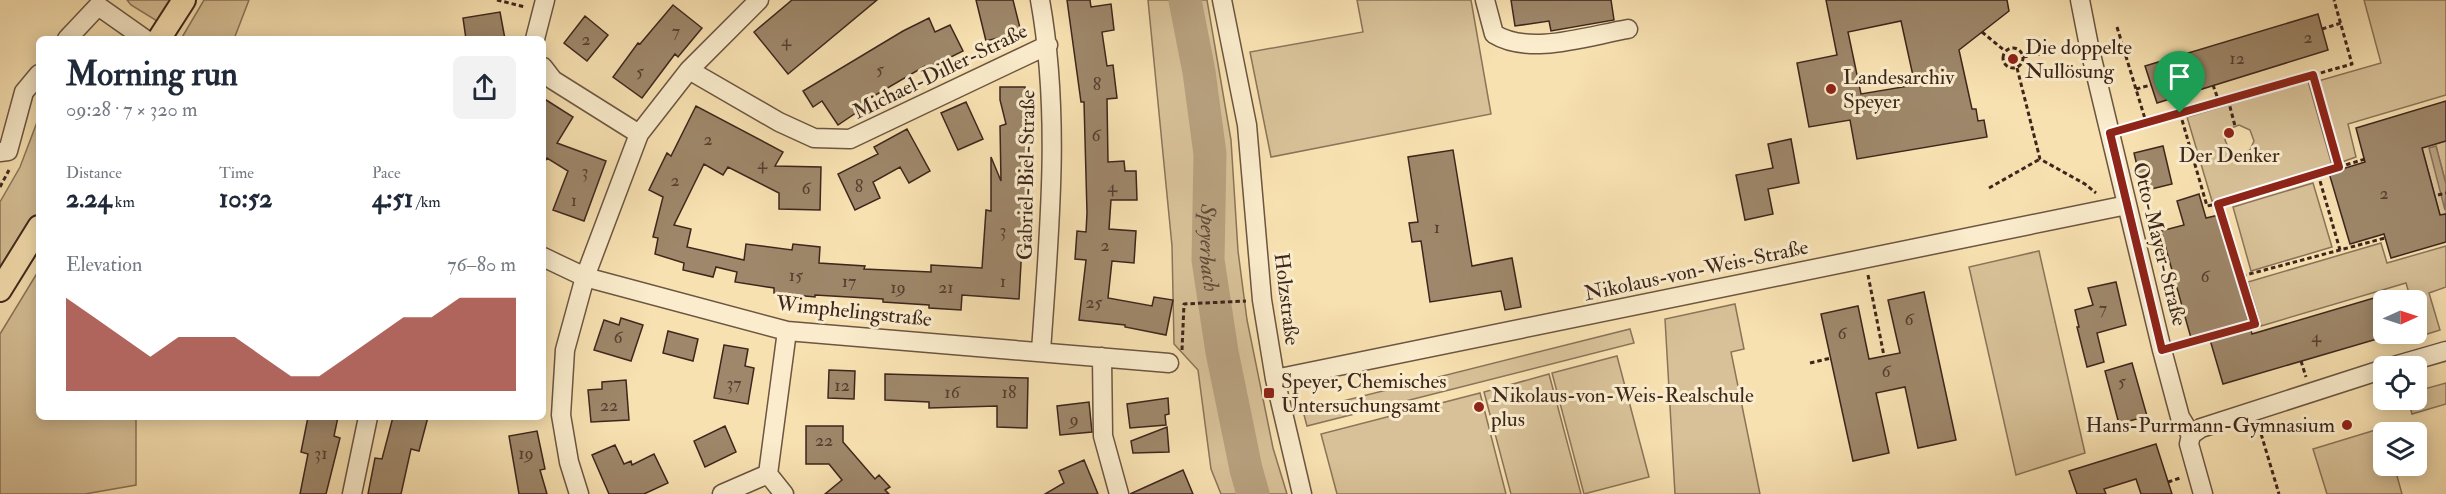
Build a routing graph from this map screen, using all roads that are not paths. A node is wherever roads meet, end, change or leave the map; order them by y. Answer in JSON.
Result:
{"nodes":[{"id":1,"x":184,"y":0,"type":"edge"},
{"id":2,"x":759,"y":0,"type":"edge"},
{"id":3,"x":1040,"y":0,"type":"edge"},
{"id":4,"x":1222,"y":0,"type":"edge"},
{"id":5,"x":1485,"y":0,"type":"edge"},
{"id":6,"x":2080,"y":0,"type":"edge"},
{"id":7,"x":543,"y":5,"type":"edge"},
{"id":8,"x":1628,"y":29,"type":"dead end"},
{"id":9,"x":70,"y":36,"type":"edge"},
{"id":10,"x":140,"y":36,"type":"edge"},
{"id":11,"x":161,"y":36,"type":"edge"},
{"id":12,"x":537,"y":36,"type":"edge"},
{"id":13,"x":1048,"y":45,"type":"junction"},
{"id":14,"x":690,"y":70,"type":"junction"},
{"id":15,"x":546,"y":71,"type":"edge"},
{"id":16,"x":36,"y":78,"type":"edge"},
{"id":17,"x":639,"y":134,"type":"junction"},
{"id":18,"x":0,"y":152,"type":"edge"},
{"id":19,"x":2120,"y":206,"type":"junction"},
{"id":20,"x":36,"y":232,"type":"edge"},
{"id":21,"x":546,"y":258,"type":"edge"},
{"id":22,"x":585,"y":277,"type":"junction"},
{"id":23,"x":0,"y":290,"type":"edge"},
{"id":24,"x":787,"y":331,"type":"junction"},
{"id":25,"x":1041,"y":351,"type":"junction"},
{"id":26,"x":2446,"y":351,"type":"edge"},
{"id":27,"x":2427,"y":356,"type":"edge"},
{"id":28,"x":1102,"y":357,"type":"junction"},
{"id":29,"x":1169,"y":363,"type":"road end"},
{"id":30,"x":2373,"y":373,"type":"edge"},
{"id":31,"x":1275,"y":379,"type":"junction"},
{"id":32,"x":367,"y":420,"type":"edge"},
{"id":33,"x":2191,"y":435,"type":"junction"},
{"id":34,"x":768,"y":474,"type":"junction"},
{"id":35,"x":352,"y":494,"type":"edge"},
{"id":36,"x":579,"y":494,"type":"edge"},
{"id":37,"x":722,"y":494,"type":"edge"},
{"id":38,"x":784,"y":494,"type":"edge"},
{"id":39,"x":1119,"y":494,"type":"edge"},
{"id":40,"x":1302,"y":494,"type":"edge"},
{"id":41,"x":2203,"y":494,"type":"edge"}],
"edges":[{"from":1,"to":11,"type":"main road"},
{"from":2,"to":14,"type":"street"},
{"from":3,"to":13,"type":"street","name":"Gabriel-Biel-Straße"},
{"from":4,"to":31,"type":"street","name":"Holzstraße"},
{"from":5,"to":8,"type":"street"},
{"from":6,"to":19,"type":"street","name":"Otto-Mayer-Straße"},
{"from":7,"to":12,"type":"street"},
{"from":9,"to":10,"type":"street"},
{"from":13,"to":14,"type":"street","name":"Michael-Diller-Straße"},
{"from":13,"to":25,"type":"street","name":"Gabriel-Biel-Straße"},
{"from":14,"to":17,"type":"street"},
{"from":15,"to":17,"type":"street"},
{"from":16,"to":18,"type":"street"},
{"from":17,"to":22,"type":"street"},
{"from":19,"to":31,"type":"street","name":"Nikolaus-von-Weis-Straße"},
{"from":19,"to":33,"type":"street","name":"Otto-Mayer-Straße"},
{"from":20,"to":23,"type":"main road"},
{"from":21,"to":22,"type":"street","name":"Wimphelingstraße"},
{"from":22,"to":24,"type":"street","name":"Wimphelingstraße"},
{"from":22,"to":36,"type":"street"},
{"from":24,"to":25,"type":"street","name":"Wimphelingstraße"},
{"from":24,"to":34,"type":"street"},
{"from":25,"to":28,"type":"street","name":"Wimphelingstraße"},
{"from":26,"to":27,"type":"street"},
{"from":28,"to":29,"type":"street","name":"Wimphelingstraße"},
{"from":28,"to":39,"type":"street"},
{"from":30,"to":33,"type":"street"},
{"from":31,"to":40,"type":"street","name":"Holzstraße"},
{"from":32,"to":35,"type":"street"},
{"from":33,"to":41,"type":"street","name":"Otto-Mayer-Straße"},
{"from":34,"to":37,"type":"street"},
{"from":34,"to":38,"type":"street"}]}
